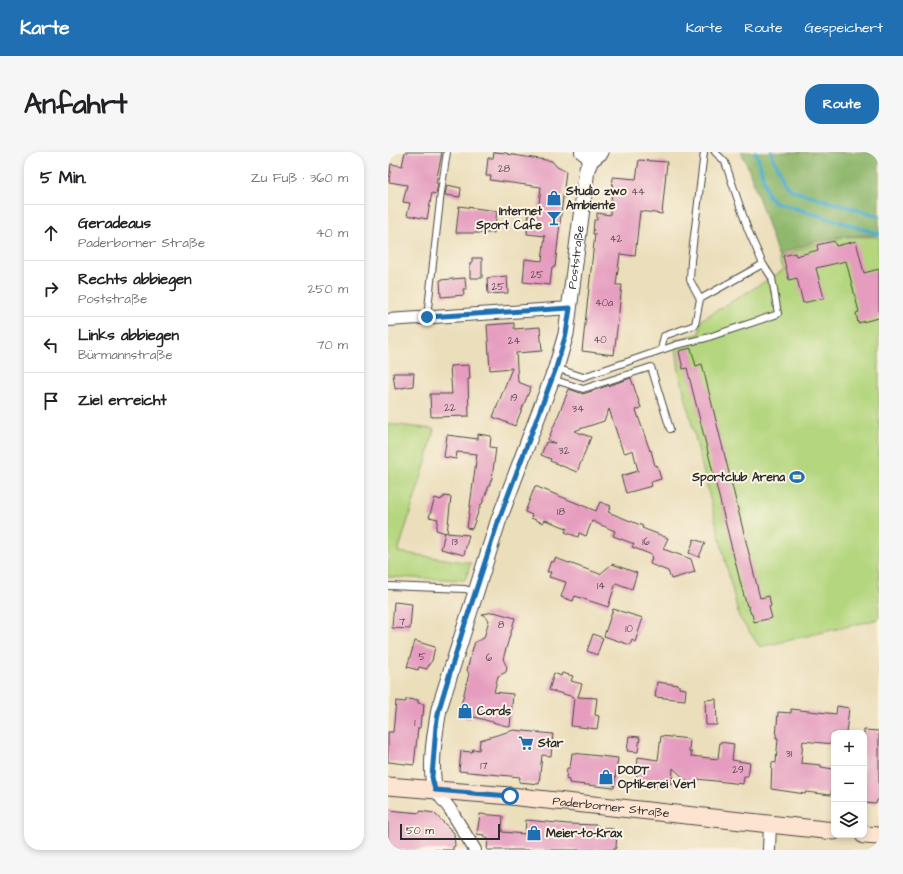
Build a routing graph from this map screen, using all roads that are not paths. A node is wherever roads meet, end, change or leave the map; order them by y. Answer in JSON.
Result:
{"nodes":[{"id":1,"x":447,"y":152,"type":"edge"},
{"id":2,"x":704,"y":152,"type":"edge"},
{"id":3,"x":715,"y":152,"type":"edge"},
{"id":4,"x":591,"y":155,"type":"edge"},
{"id":5,"x":763,"y":264,"type":"junction"},
{"id":6,"x":700,"y":299,"type":"junction"},
{"id":7,"x":570,"y":308,"type":"junction"},
{"id":8,"x":427,"y":317,"type":"junction"},
{"id":9,"x":388,"y":320,"type":"edge"},
{"id":10,"x":661,"y":350,"type":"junction"},
{"id":11,"x":554,"y":373,"type":"junction"},
{"id":12,"x":670,"y":429,"type":"dead end"},
{"id":13,"x":388,"y":586,"type":"edge"},
{"id":14,"x":475,"y":592,"type":"junction"},
{"id":15,"x":388,"y":786,"type":"edge"},
{"id":16,"x":435,"y":790,"type":"junction"},
{"id":17,"x":770,"y":824,"type":"junction"},
{"id":18,"x":831,"y":831,"type":"edge"},
{"id":19,"x":867,"y":834,"type":"edge"},
{"id":20,"x":879,"y":836,"type":"edge"},
{"id":21,"x":475,"y":850,"type":"edge"},
{"id":22,"x":769,"y":850,"type":"edge"}],
"edges":[{"from":1,"to":8,"type":"lane"},
{"from":2,"to":6,"type":"lane"},
{"from":3,"to":5,"type":"lane"},
{"from":4,"to":7,"type":"street","name":"Poststraße"},
{"from":5,"to":6,"type":"lane"},
{"from":5,"to":10,"type":"lane"},
{"from":6,"to":10,"type":"lane"},
{"from":7,"to":8,"type":"street"},
{"from":7,"to":11,"type":"street","name":"Poststraße"},
{"from":8,"to":9,"type":"street"},
{"from":10,"to":11,"type":"lane"},
{"from":11,"to":12,"type":"lane"},
{"from":11,"to":14,"type":"street","name":"Poststraße"},
{"from":13,"to":14,"type":"lane"},
{"from":14,"to":16,"type":"street","name":"Poststraße"},
{"from":15,"to":16,"type":"main road","name":"Paderborner Straße"},
{"from":16,"to":17,"type":"main road","name":"Paderborner Straße"},
{"from":16,"to":21,"type":"street"},
{"from":17,"to":18,"type":"main road","name":"Paderborner Straße"},
{"from":17,"to":22,"type":"street"},
{"from":19,"to":20,"type":"main road"}]}
